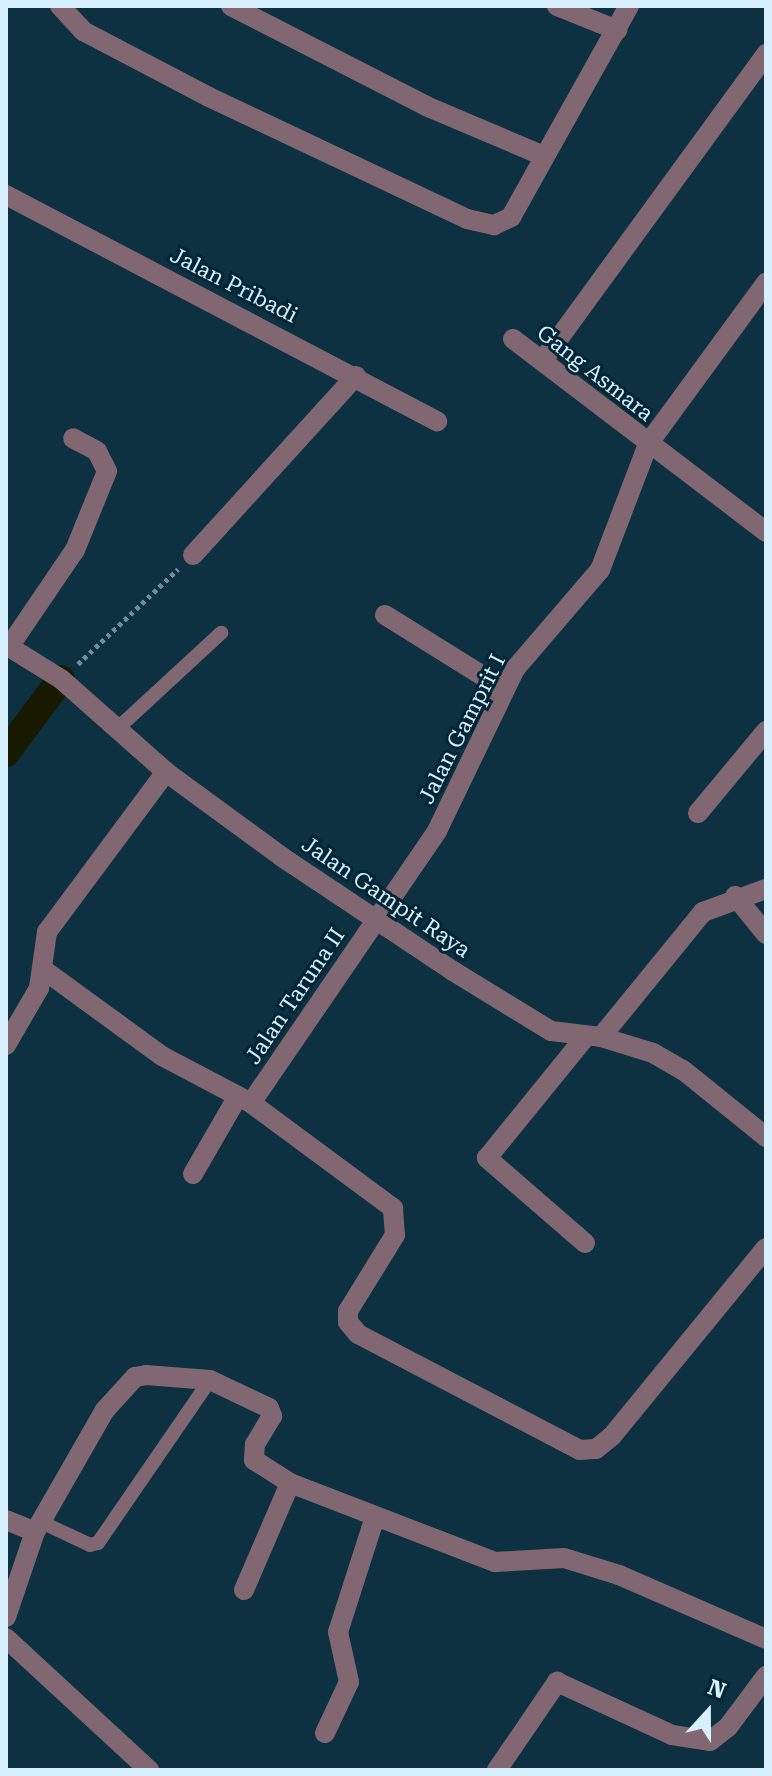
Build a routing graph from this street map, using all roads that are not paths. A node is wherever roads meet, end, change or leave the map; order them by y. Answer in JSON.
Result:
{"nodes":[{"id":1,"x":60,"y":6,"type":"edge"},
{"id":2,"x":231,"y":6,"type":"edge"},
{"id":3,"x":557,"y":6,"type":"edge"},
{"id":4,"x":629,"y":6,"type":"edge"},
{"id":5,"x":617,"y":30,"type":"junction"},
{"id":6,"x":766,"y":54,"type":"edge"},
{"id":7,"x":544,"y":156,"type":"junction"},
{"id":8,"x":6,"y":195,"type":"edge"},
{"id":9,"x":766,"y":283,"type":"edge"},
{"id":10,"x":758,"y":308,"type":"edge"},
{"id":11,"x":513,"y":339,"type":"dead end"},
{"id":12,"x":543,"y":360,"type":"junction"},
{"id":13,"x":356,"y":376,"type":"junction"},
{"id":14,"x":437,"y":421,"type":"dead end"},
{"id":15,"x":73,"y":438,"type":"dead end"},
{"id":16,"x":648,"y":444,"type":"junction"},
{"id":17,"x":766,"y":532,"type":"edge"},
{"id":18,"x":193,"y":555,"type":"road end"},
{"id":19,"x":385,"y":615,"type":"dead end"},
{"id":20,"x":221,"y":633,"type":"dead end"},
{"id":21,"x":8,"y":646,"type":"edge"},
{"id":22,"x":504,"y":689,"type":"junction"},
{"id":23,"x":117,"y":729,"type":"junction"},
{"id":24,"x":766,"y":731,"type":"edge"},
{"id":25,"x":166,"y":772,"type":"junction"},
{"id":26,"x":698,"y":813,"type":"dead end"},
{"id":27,"x":766,"y":889,"type":"edge"},
{"id":28,"x":735,"y":896,"type":"junction"},
{"id":29,"x":379,"y":917,"type":"junction"},
{"id":30,"x":766,"y":934,"type":"edge"},
{"id":31,"x":44,"y":970,"type":"junction"},
{"id":32,"x":593,"y":1036,"type":"junction"},
{"id":33,"x":6,"y":1045,"type":"edge"},
{"id":34,"x":245,"y":1100,"type":"junction"},
{"id":35,"x":766,"y":1137,"type":"edge"},
{"id":36,"x":193,"y":1174,"type":"dead end"},
{"id":37,"x":585,"y":1243,"type":"dead end"},
{"id":38,"x":766,"y":1248,"type":"edge"},
{"id":39,"x":210,"y":1380,"type":"junction"},
{"id":40,"x":290,"y":1483,"type":"junction"},
{"id":41,"x":375,"y":1517,"type":"junction"},
{"id":42,"x":6,"y":1520,"type":"edge"},
{"id":43,"x":38,"y":1527,"type":"junction"},
{"id":44,"x":244,"y":1590,"type":"dead end"},
{"id":45,"x":6,"y":1617,"type":"edge"},
{"id":46,"x":6,"y":1638,"type":"edge"},
{"id":47,"x":766,"y":1639,"type":"edge"},
{"id":48,"x":766,"y":1676,"type":"edge"},
{"id":49,"x":325,"y":1733,"type":"dead end"},
{"id":50,"x":149,"y":1770,"type":"edge"},
{"id":51,"x":497,"y":1770,"type":"edge"}],
"edges":[{"from":1,"to":7,"type":"street"},
{"from":2,"to":7,"type":"street"},
{"from":3,"to":5,"type":"street"},
{"from":4,"to":5,"type":"street"},
{"from":5,"to":7,"type":"street"},
{"from":6,"to":12,"type":"street"},
{"from":8,"to":13,"type":"street","name":"Jalan Pribadi"},
{"from":9,"to":10,"type":"street","name":"Jalan Gamprit I"},
{"from":10,"to":16,"type":"street","name":"Jalan Gamprit I"},
{"from":11,"to":12,"type":"street","name":"Gang Asmara"},
{"from":12,"to":16,"type":"street","name":"Gang Asmara"},
{"from":13,"to":14,"type":"street","name":"Jalan Pribadi"},
{"from":13,"to":18,"type":"street"},
{"from":15,"to":21,"type":"street"},
{"from":16,"to":17,"type":"street","name":"Gang Asmara"},
{"from":16,"to":22,"type":"street","name":"Jalan Gamprit I"},
{"from":19,"to":22,"type":"street"},
{"from":20,"to":23,"type":"lane"},
{"from":21,"to":23,"type":"street","name":"Jalan Gampit Raya"},
{"from":22,"to":29,"type":"street","name":"Jalan Gamprit I"},
{"from":23,"to":25,"type":"street","name":"Jalan Gampit Raya"},
{"from":24,"to":26,"type":"street"},
{"from":25,"to":29,"type":"street","name":"Jalan Gampit Raya"},
{"from":25,"to":31,"type":"street"},
{"from":27,"to":28,"type":"street"},
{"from":28,"to":30,"type":"street"},
{"from":28,"to":32,"type":"street"},
{"from":29,"to":32,"type":"street","name":"Jalan Gampit Raya"},
{"from":29,"to":34,"type":"street","name":"Jalan Taruna II"},
{"from":31,"to":33,"type":"street"},
{"from":31,"to":34,"type":"street"},
{"from":32,"to":35,"type":"street","name":"Jalan Gampit Raya"},
{"from":32,"to":37,"type":"street"},
{"from":34,"to":36,"type":"street","name":"Jalan Taruna II"},
{"from":34,"to":38,"type":"street"},
{"from":39,"to":40,"type":"street"},
{"from":39,"to":43,"type":"street"},
{"from":39,"to":43,"type":"lane"},
{"from":40,"to":41,"type":"street"},
{"from":40,"to":44,"type":"street"},
{"from":41,"to":47,"type":"street"},
{"from":41,"to":49,"type":"street"},
{"from":42,"to":43,"type":"street"},
{"from":43,"to":45,"type":"street"},
{"from":46,"to":50,"type":"street"},
{"from":48,"to":51,"type":"street"}]}
